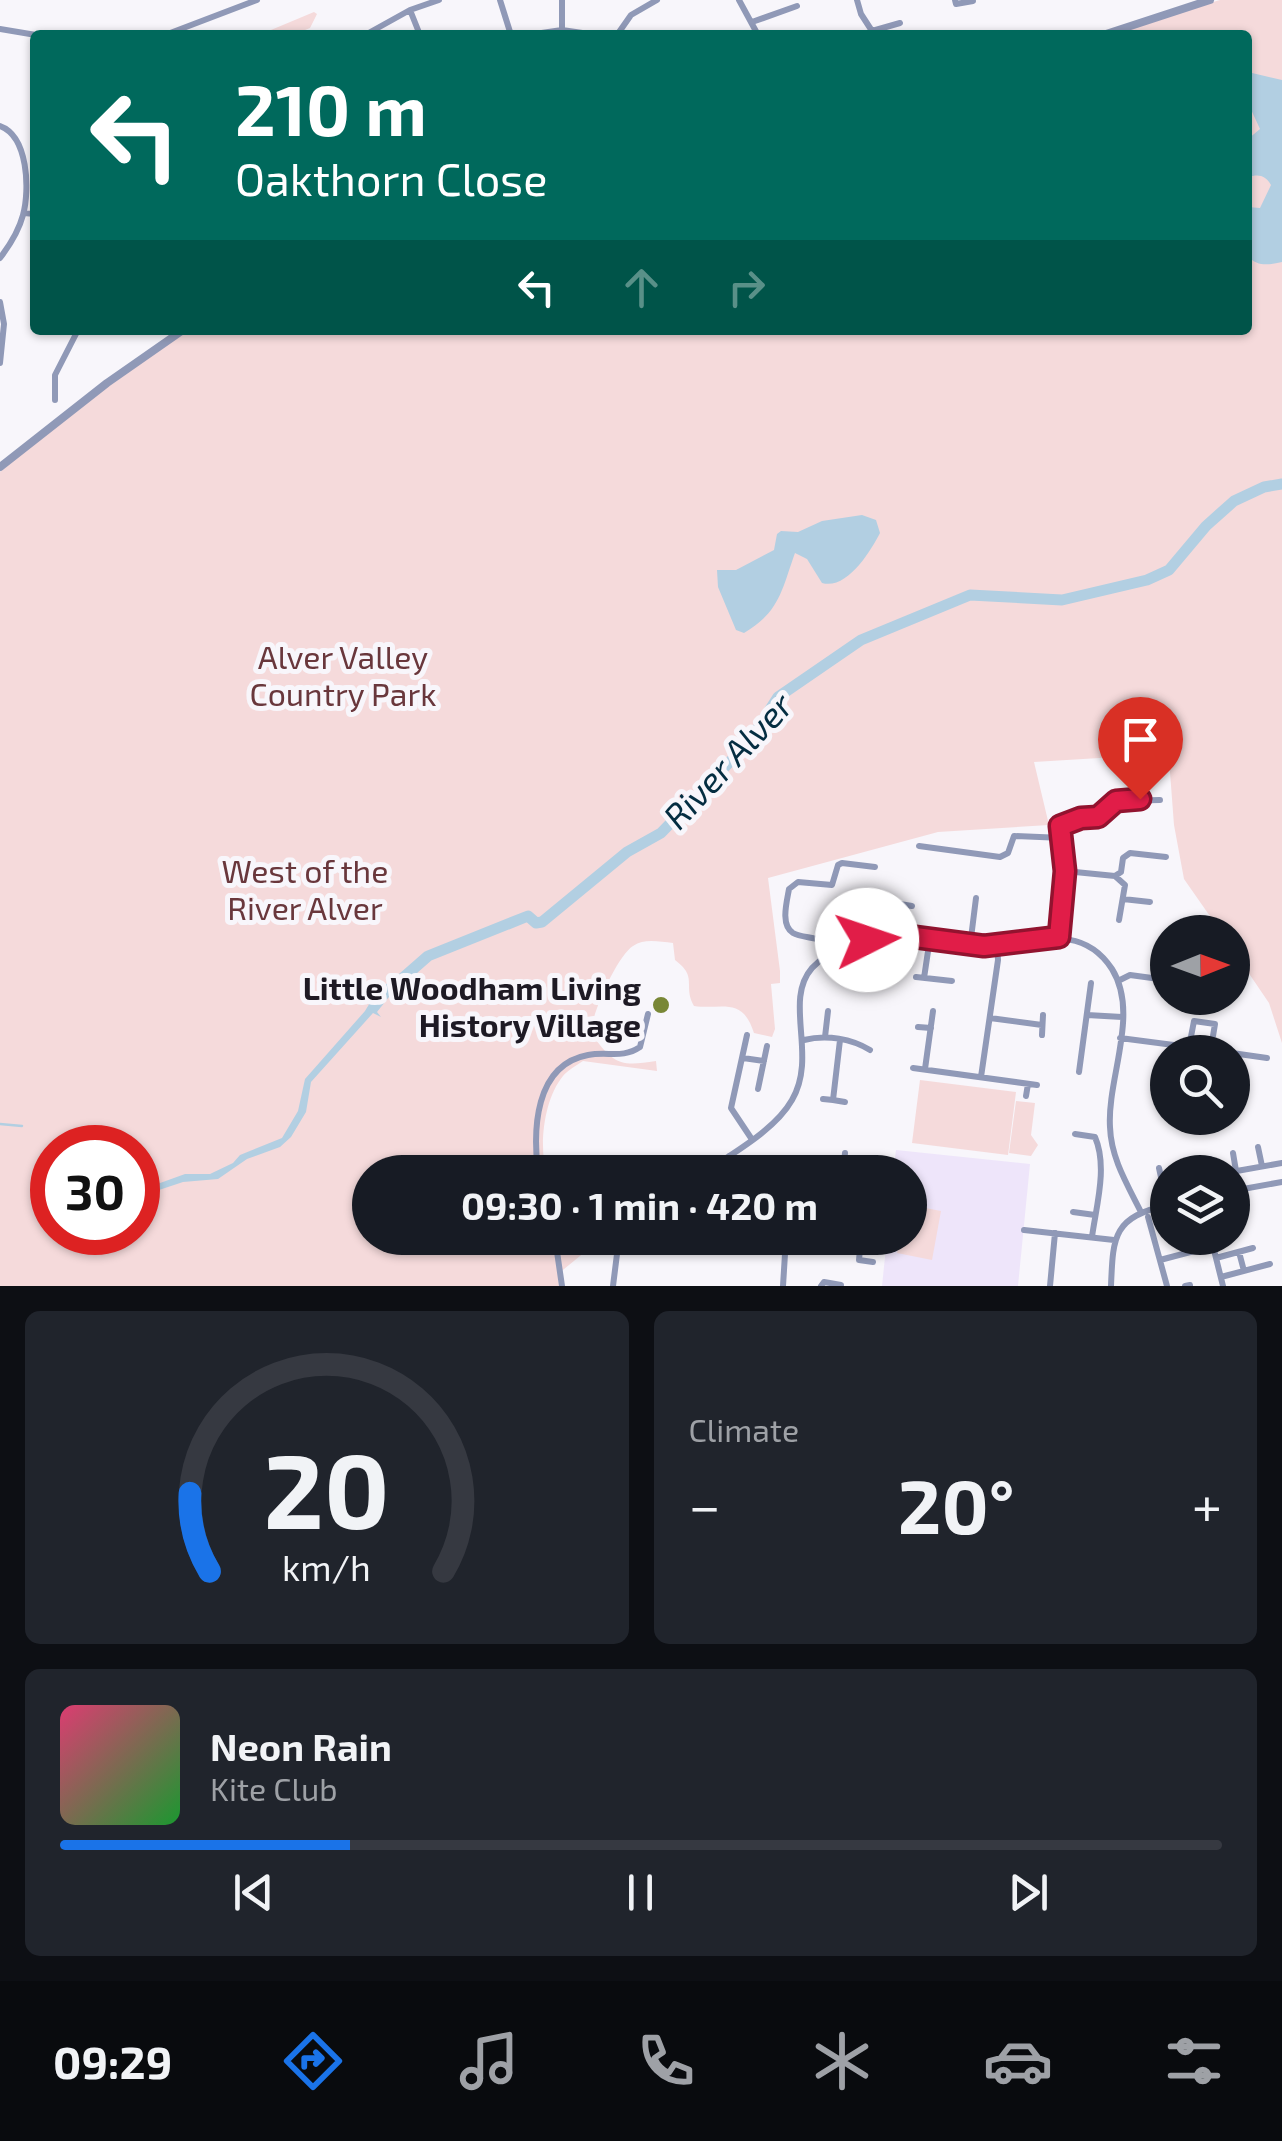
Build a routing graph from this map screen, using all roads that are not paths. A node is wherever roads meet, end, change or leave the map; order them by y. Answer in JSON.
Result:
{"nodes":[{"id":1,"x":257,"y":0,"type":"edge"},
{"id":2,"x":439,"y":0,"type":"edge"},
{"id":3,"x":500,"y":0,"type":"edge"},
{"id":4,"x":562,"y":0,"type":"edge"},
{"id":5,"x":657,"y":0,"type":"edge"},
{"id":6,"x":740,"y":0,"type":"edge"},
{"id":7,"x":858,"y":0,"type":"edge"},
{"id":8,"x":1210,"y":0,"type":"edge"},
{"id":9,"x":974,"y":1,"type":"edge"},
{"id":10,"x":956,"y":2,"type":"edge"},
{"id":11,"x":798,"y":5,"type":"edge"},
{"id":12,"x":410,"y":10,"type":"junction"},
{"id":13,"x":954,"y":15,"type":"dead end"},
{"id":14,"x":752,"y":22,"type":"junction"},
{"id":15,"x":900,"y":24,"type":"dead end"},
{"id":16,"x":0,"y":29,"type":"edge"},
{"id":17,"x":177,"y":30,"type":"edge"},
{"id":18,"x":374,"y":30,"type":"edge"},
{"id":19,"x":418,"y":30,"type":"edge"},
{"id":20,"x":509,"y":30,"type":"edge"},
{"id":21,"x":562,"y":30,"type":"edge"},
{"id":22,"x":621,"y":30,"type":"edge"},
{"id":23,"x":756,"y":30,"type":"edge"},
{"id":24,"x":870,"y":30,"type":"edge"},
{"id":25,"x":881,"y":30,"type":"edge"},
{"id":26,"x":1118,"y":30,"type":"edge"},
{"id":27,"x":30,"y":34,"type":"edge"},
{"id":28,"x":0,"y":126,"type":"edge"},
{"id":29,"x":24,"y":213,"type":"junction"},
{"id":30,"x":30,"y":214,"type":"edge"},
{"id":31,"x":0,"y":258,"type":"edge"},
{"id":32,"x":0,"y":302,"type":"edge"},
{"id":33,"x":75,"y":335,"type":"edge"},
{"id":34,"x":176,"y":335,"type":"edge"},
{"id":35,"x":0,"y":363,"type":"edge"},
{"id":36,"x":55,"y":400,"type":"dead end"},
{"id":37,"x":0,"y":467,"type":"edge"},
{"id":38,"x":1138,"y":763,"type":"dead end"},
{"id":39,"x":1140,"y":799,"type":"junction"},
{"id":40,"x":1160,"y":800,"type":"dead end"},
{"id":41,"x":1062,"y":838,"type":"junction"},
{"id":42,"x":919,"y":846,"type":"dead end"},
{"id":43,"x":1166,"y":857,"type":"dead end"},
{"id":44,"x":875,"y":867,"type":"dead end"},
{"id":45,"x":1065,"y":871,"type":"junction"},
{"id":46,"x":1115,"y":876,"type":"junction"},
{"id":47,"x":976,"y":898,"type":"dead end"},
{"id":48,"x":1123,"y":899,"type":"junction"},
{"id":49,"x":1150,"y":902,"type":"dead end"},
{"id":50,"x":912,"y":906,"type":"dead end"},
{"id":51,"x":838,"y":916,"type":"dead end"},
{"id":52,"x":1119,"y":920,"type":"dead end"},
{"id":53,"x":886,"y":921,"type":"junction"},
{"id":54,"x":885,"y":936,"type":"junction"},
{"id":55,"x":1059,"y":937,"type":"junction"},
{"id":56,"x":930,"y":938,"type":"junction"},
{"id":57,"x":997,"y":944,"type":"junction"},
{"id":58,"x":970,"y":946,"type":"junction"},
{"id":59,"x":830,"y":954,"type":"junction"},
{"id":60,"x":1150,"y":978,"type":"edge"},
{"id":61,"x":1118,"y":981,"type":"junction"},
{"id":62,"x":952,"y":982,"type":"dead end"},
{"id":63,"x":1091,"y":983,"type":"dead end"},
{"id":64,"x":982,"y":988,"type":"dead end"},
{"id":65,"x":994,"y":990,"type":"junction"},
{"id":66,"x":828,"y":1011,"type":"dead end"},
{"id":67,"x":933,"y":1011,"type":"dead end"},
{"id":68,"x":648,"y":1014,"type":"dead end"},
{"id":69,"x":1087,"y":1015,"type":"junction"},
{"id":70,"x":1043,"y":1016,"type":"dead end"},
{"id":71,"x":1122,"y":1016,"type":"junction"},
{"id":72,"x":990,"y":1018,"type":"junction"},
{"id":73,"x":1042,"y":1026,"type":"junction"},
{"id":74,"x":918,"y":1027,"type":"dead end"},
{"id":75,"x":931,"y":1028,"type":"junction"},
{"id":76,"x":747,"y":1035,"type":"dead end"},
{"id":77,"x":1042,"y":1035,"type":"dead end"},
{"id":78,"x":1191,"y":1035,"type":"edge"},
{"id":79,"x":1213,"y":1035,"type":"edge"},
{"id":80,"x":825,"y":1037,"type":"junction"},
{"id":81,"x":1120,"y":1038,"type":"junction"},
{"id":82,"x":804,"y":1040,"type":"junction"},
{"id":83,"x":840,"y":1040,"type":"junction"},
{"id":84,"x":1150,"y":1042,"type":"edge"},
{"id":85,"x":767,"y":1046,"type":"dead end"},
{"id":86,"x":870,"y":1050,"type":"dead end"},
{"id":87,"x":1250,"y":1056,"type":"edge"},
{"id":88,"x":743,"y":1058,"type":"junction"},
{"id":89,"x":1267,"y":1058,"type":"dead end"},
{"id":90,"x":764,"y":1061,"type":"junction"},
{"id":91,"x":913,"y":1068,"type":"dead end"},
{"id":92,"x":925,"y":1069,"type":"junction"},
{"id":93,"x":1080,"y":1072,"type":"dead end"},
{"id":94,"x":981,"y":1077,"type":"junction"},
{"id":95,"x":758,"y":1090,"type":"dead end"},
{"id":96,"x":1026,"y":1096,"type":"dead end"},
{"id":97,"x":823,"y":1099,"type":"dead end"},
{"id":98,"x":833,"y":1100,"type":"junction"},
{"id":99,"x":845,"y":1102,"type":"dead end"},
{"id":100,"x":1075,"y":1134,"type":"dead end"},
{"id":101,"x":752,"y":1138,"type":"junction"},
{"id":102,"x":1258,"y":1146,"type":"dead end"},
{"id":103,"x":537,"y":1155,"type":"edge"},
{"id":104,"x":729,"y":1155,"type":"edge"},
{"id":105,"x":1282,"y":1162,"type":"edge"},
{"id":106,"x":1262,"y":1166,"type":"junction"},
{"id":107,"x":1250,"y":1169,"type":"edge"},
{"id":108,"x":1282,"y":1182,"type":"edge"},
{"id":109,"x":1250,"y":1188,"type":"edge"},
{"id":110,"x":1073,"y":1212,"type":"dead end"},
{"id":111,"x":1150,"y":1212,"type":"edge"},
{"id":112,"x":1145,"y":1214,"type":"junction"},
{"id":113,"x":1095,"y":1215,"type":"junction"},
{"id":114,"x":1024,"y":1230,"type":"dead end"},
{"id":115,"x":1056,"y":1234,"type":"junction"},
{"id":116,"x":1092,"y":1238,"type":"junction"},
{"id":117,"x":1114,"y":1240,"type":"junction"},
{"id":118,"x":1253,"y":1248,"type":"dead end"},
{"id":119,"x":1250,"y":1249,"type":"edge"},
{"id":120,"x":558,"y":1255,"type":"edge"},
{"id":121,"x":618,"y":1255,"type":"edge"},
{"id":122,"x":786,"y":1255,"type":"edge"},
{"id":123,"x":860,"y":1255,"type":"edge"},
{"id":124,"x":1174,"y":1255,"type":"edge"},
{"id":125,"x":1215,"y":1255,"type":"edge"},
{"id":126,"x":1228,"y":1255,"type":"edge"},
{"id":127,"x":1241,"y":1255,"type":"edge"},
{"id":128,"x":1216,"y":1258,"type":"junction"},
{"id":129,"x":1160,"y":1260,"type":"junction"},
{"id":130,"x":873,"y":1262,"type":"dead end"},
{"id":131,"x":1270,"y":1264,"type":"dead end"},
{"id":132,"x":1244,"y":1271,"type":"junction"},
{"id":133,"x":1221,"y":1277,"type":"junction"},
{"id":134,"x":841,"y":1285,"type":"edge"},
{"id":135,"x":562,"y":1286,"type":"edge"},
{"id":136,"x":613,"y":1286,"type":"edge"},
{"id":137,"x":785,"y":1286,"type":"edge"},
{"id":138,"x":820,"y":1286,"type":"edge"},
{"id":139,"x":1050,"y":1286,"type":"edge"},
{"id":140,"x":1112,"y":1286,"type":"edge"},
{"id":141,"x":1167,"y":1286,"type":"edge"},
{"id":142,"x":1223,"y":1286,"type":"edge"}],
"edges":[{"from":1,"to":17,"type":"street"},
{"from":2,"to":12,"type":"street"},
{"from":3,"to":20,"type":"street"},
{"from":4,"to":21,"type":"street"},
{"from":5,"to":22,"type":"street"},
{"from":6,"to":14,"type":"street"},
{"from":7,"to":24,"type":"street"},
{"from":8,"to":26,"type":"street"},
{"from":9,"to":10,"type":"street"},
{"from":10,"to":13,"type":"street"},
{"from":11,"to":14,"type":"street"},
{"from":12,"to":18,"type":"street"},
{"from":12,"to":19,"type":"street"},
{"from":14,"to":23,"type":"street"},
{"from":15,"to":25,"type":"street"},
{"from":16,"to":27,"type":"street"},
{"from":28,"to":29,"type":"street"},
{"from":29,"to":30,"type":"street"},
{"from":29,"to":31,"type":"street"},
{"from":32,"to":35,"type":"street"},
{"from":33,"to":36,"type":"street"},
{"from":34,"to":37,"type":"street"},
{"from":38,"to":39,"type":"street"},
{"from":39,"to":40,"type":"street"},
{"from":39,"to":41,"type":"street"},
{"from":41,"to":42,"type":"street"},
{"from":41,"to":45,"type":"street"},
{"from":43,"to":46,"type":"street"},
{"from":44,"to":59,"type":"street"},
{"from":45,"to":46,"type":"street"},
{"from":45,"to":55,"type":"street"},
{"from":46,"to":48,"type":"street"},
{"from":47,"to":58,"type":"street"},
{"from":48,"to":49,"type":"street"},
{"from":48,"to":52,"type":"street"},
{"from":50,"to":53,"type":"street"},
{"from":51,"to":53,"type":"street"},
{"from":53,"to":54,"type":"street"},
{"from":54,"to":56,"type":"street"},
{"from":54,"to":59,"type":"street"},
{"from":55,"to":57,"type":"street"},
{"from":55,"to":61,"type":"street"},
{"from":56,"to":58,"type":"street"},
{"from":56,"to":62,"type":"street"},
{"from":57,"to":58,"type":"street"},
{"from":57,"to":65,"type":"street"},
{"from":59,"to":82,"type":"street"},
{"from":60,"to":61,"type":"street"},
{"from":61,"to":71,"type":"street"},
{"from":63,"to":69,"type":"street"},
{"from":64,"to":65,"type":"street"},
{"from":65,"to":72,"type":"street"},
{"from":66,"to":80,"type":"street"},
{"from":67,"to":75,"type":"street"},
{"from":68,"to":103,"type":"street"},
{"from":69,"to":71,"type":"street"},
{"from":69,"to":93,"type":"street"},
{"from":70,"to":73,"type":"street"},
{"from":71,"to":81,"type":"street"},
{"from":72,"to":73,"type":"street"},
{"from":72,"to":94,"type":"street"},
{"from":73,"to":77,"type":"street"},
{"from":74,"to":75,"type":"street"},
{"from":75,"to":92,"type":"street"},
{"from":76,"to":88,"type":"street"},
{"from":78,"to":79,"type":"street"},
{"from":80,"to":82,"type":"street"},
{"from":80,"to":83,"type":"street"},
{"from":81,"to":84,"type":"street"},
{"from":81,"to":112,"type":"street"},
{"from":82,"to":101,"type":"street"},
{"from":83,"to":86,"type":"street"},
{"from":83,"to":98,"type":"street"},
{"from":85,"to":90,"type":"street"},
{"from":87,"to":89,"type":"street"},
{"from":88,"to":90,"type":"street"},
{"from":88,"to":101,"type":"street"},
{"from":90,"to":95,"type":"street"},
{"from":91,"to":92,"type":"street"},
{"from":92,"to":94,"type":"street"},
{"from":94,"to":96,"type":"street"},
{"from":97,"to":98,"type":"street"},
{"from":98,"to":99,"type":"street"},
{"from":100,"to":113,"type":"street"},
{"from":101,"to":104,"type":"street"},
{"from":102,"to":106,"type":"street"},
{"from":105,"to":106,"type":"street"},
{"from":106,"to":107,"type":"street"},
{"from":108,"to":109,"type":"street"},
{"from":110,"to":113,"type":"street"},
{"from":111,"to":112,"type":"street"},
{"from":112,"to":117,"type":"street"},
{"from":112,"to":129,"type":"street"},
{"from":113,"to":116,"type":"street"},
{"from":114,"to":115,"type":"street"},
{"from":115,"to":116,"type":"street"},
{"from":115,"to":139,"type":"street"},
{"from":116,"to":117,"type":"street"},
{"from":117,"to":140,"type":"street"},
{"from":118,"to":119,"type":"street"},
{"from":120,"to":135,"type":"street"},
{"from":121,"to":136,"type":"street"},
{"from":122,"to":137,"type":"street"},
{"from":123,"to":130,"type":"street"},
{"from":124,"to":129,"type":"street"},
{"from":125,"to":128,"type":"street"},
{"from":126,"to":128,"type":"street"},
{"from":127,"to":132,"type":"street"},
{"from":128,"to":133,"type":"street"},
{"from":129,"to":141,"type":"street"},
{"from":131,"to":132,"type":"street"},
{"from":132,"to":133,"type":"street"},
{"from":133,"to":142,"type":"street"},
{"from":134,"to":138,"type":"street"}]}
